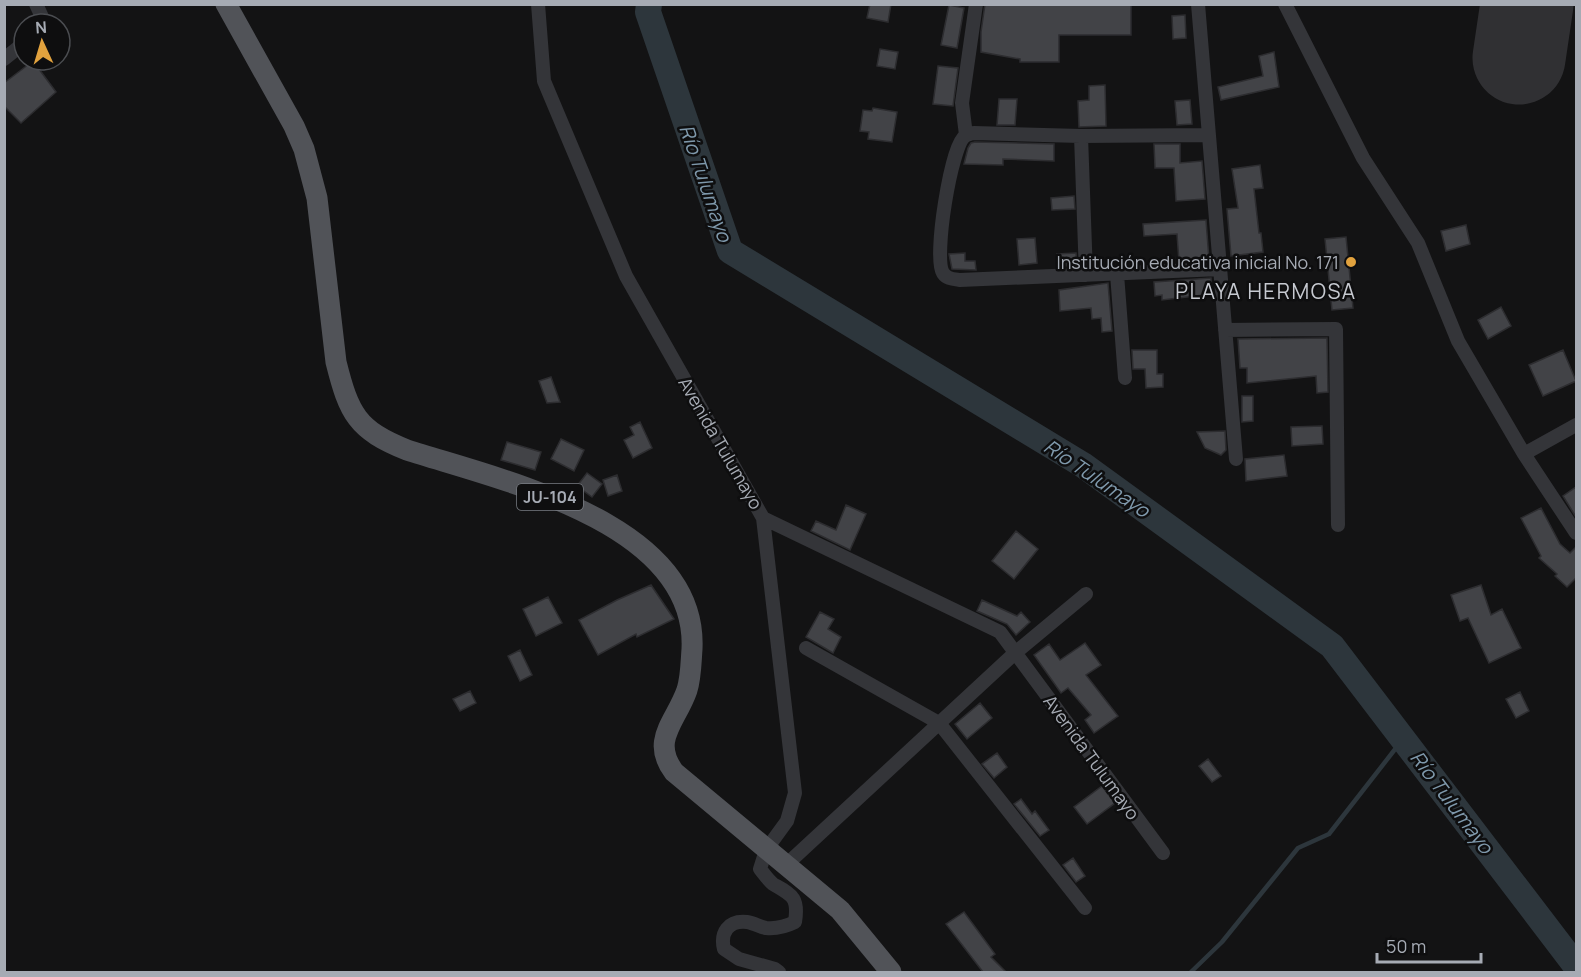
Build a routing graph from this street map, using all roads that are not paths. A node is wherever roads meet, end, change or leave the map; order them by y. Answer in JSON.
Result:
{"nodes":[{"id":1,"x":226,"y":4,"type":"edge"},
{"id":2,"x":538,"y":4,"type":"edge"},
{"id":3,"x":976,"y":4,"type":"edge"},
{"id":4,"x":1198,"y":4,"type":"edge"},
{"id":5,"x":1285,"y":4,"type":"edge"},
{"id":6,"x":966,"y":135,"type":"junction"},
{"id":7,"x":1208,"y":135,"type":"junction"},
{"id":8,"x":1081,"y":136,"type":"junction"},
{"id":9,"x":1220,"y":269,"type":"junction"},
{"id":10,"x":1117,"y":274,"type":"junction"},
{"id":11,"x":1086,"y":275,"type":"junction"},
{"id":12,"x":1225,"y":330,"type":"junction"},
{"id":13,"x":1125,"y":378,"type":"dead end"},
{"id":14,"x":1576,"y":425,"type":"edge"},
{"id":15,"x":1524,"y":454,"type":"junction"},
{"id":16,"x":1236,"y":459,"type":"dead end"},
{"id":17,"x":763,"y":518,"type":"junction"},
{"id":18,"x":1338,"y":525,"type":"dead end"},
{"id":19,"x":1576,"y":533,"type":"edge"},
{"id":20,"x":1086,"y":594,"type":"dead end"},
{"id":21,"x":806,"y":648,"type":"dead end"},
{"id":22,"x":1016,"y":653,"type":"junction"},
{"id":23,"x":939,"y":723,"type":"junction"},
{"id":24,"x":766,"y":850,"type":"junction"},
{"id":25,"x":1163,"y":853,"type":"dead end"},
{"id":26,"x":786,"y":865,"type":"junction"},
{"id":27,"x":1085,"y":908,"type":"dead end"},
{"id":28,"x":779,"y":972,"type":"edge"},
{"id":29,"x":891,"y":972,"type":"edge"}],
"edges":[{"from":1,"to":24,"type":"main road","number":"JU-104"},
{"from":2,"to":17,"type":"street","name":"Avenida Tulumayo"},
{"from":3,"to":6,"type":"street"},
{"from":4,"to":7,"type":"street"},
{"from":5,"to":15,"type":"street"},
{"from":6,"to":8,"type":"street"},
{"from":6,"to":11,"type":"street"},
{"from":7,"to":8,"type":"street"},
{"from":7,"to":9,"type":"street"},
{"from":8,"to":11,"type":"street"},
{"from":9,"to":10,"type":"street"},
{"from":9,"to":12,"type":"street"},
{"from":10,"to":11,"type":"street"},
{"from":10,"to":13,"type":"street"},
{"from":12,"to":16,"type":"street"},
{"from":12,"to":18,"type":"street"},
{"from":14,"to":15,"type":"street"},
{"from":15,"to":19,"type":"street"},
{"from":17,"to":22,"type":"street","name":"Avenida Tulumayo"},
{"from":17,"to":24,"type":"street"},
{"from":20,"to":22,"type":"street"},
{"from":21,"to":23,"type":"street"},
{"from":22,"to":23,"type":"street"},
{"from":22,"to":25,"type":"street","name":"Avenida Tulumayo"},
{"from":23,"to":26,"type":"street"},
{"from":23,"to":27,"type":"street"},
{"from":24,"to":26,"type":"main road","number":"JU-104"},
{"from":24,"to":28,"type":"street"},
{"from":26,"to":29,"type":"main road","number":"JU-104"}]}
